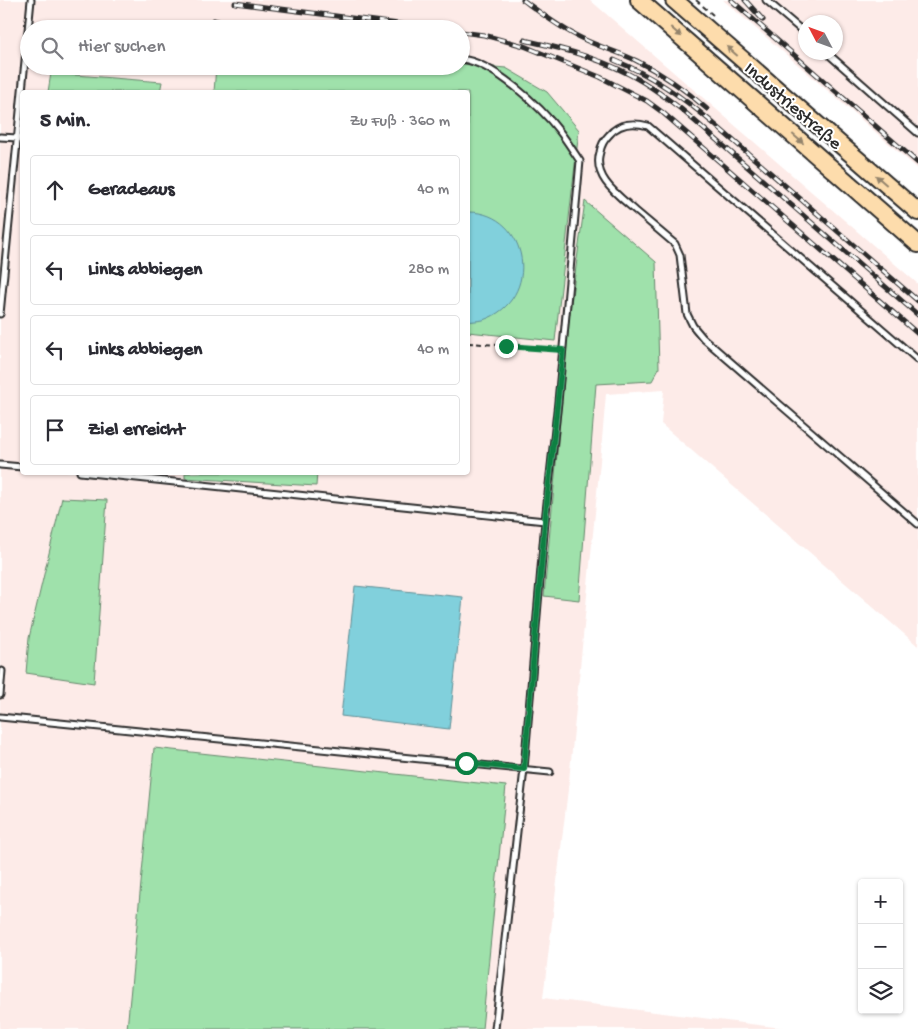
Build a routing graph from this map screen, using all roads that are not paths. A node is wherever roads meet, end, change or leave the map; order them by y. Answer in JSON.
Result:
{"nodes":[{"id":1,"x":32,"y":0,"type":"edge"},
{"id":2,"x":639,"y":0,"type":"edge"},
{"id":3,"x":674,"y":0,"type":"edge"},
{"id":4,"x":766,"y":0,"type":"edge"},
{"id":5,"x":776,"y":0,"type":"edge"},
{"id":6,"x":772,"y":5,"type":"junction"},
{"id":7,"x":30,"y":20,"type":"edge"},
{"id":8,"x":798,"y":27,"type":"edge"},
{"id":9,"x":835,"y":60,"type":"edge"},
{"id":10,"x":470,"y":61,"type":"edge"},
{"id":11,"x":24,"y":75,"type":"edge"},
{"id":12,"x":23,"y":90,"type":"edge"},
{"id":13,"x":20,"y":118,"type":"edge"},
{"id":14,"x":918,"y":133,"type":"edge"},
{"id":15,"x":0,"y":137,"type":"edge"},
{"id":16,"x":18,"y":138,"type":"junction"},
{"id":17,"x":918,"y":212,"type":"edge"},
{"id":18,"x":918,"y":244,"type":"edge"},
{"id":19,"x":0,"y":314,"type":"edge"},
{"id":20,"x":918,"y":360,"type":"edge"},
{"id":21,"x":0,"y":465,"type":"edge"},
{"id":22,"x":20,"y":467,"type":"edge"},
{"id":23,"x":108,"y":475,"type":"edge"},
{"id":24,"x":545,"y":521,"type":"junction"},
{"id":25,"x":918,"y":524,"type":"edge"},
{"id":26,"x":2,"y":671,"type":"dead end"},
{"id":27,"x":0,"y":695,"type":"edge"},
{"id":28,"x":0,"y":716,"type":"edge"},
{"id":29,"x":524,"y":769,"type":"junction"},
{"id":30,"x":550,"y":772,"type":"dead end"},
{"id":31,"x":495,"y":1029,"type":"edge"}],
"edges":[{"from":1,"to":7,"type":"lane"},
{"from":2,"to":18,"type":"highway","name":"Industriestraße","one_way":true},
{"from":17,"to":3,"type":"highway","name":"Industriestraße","one_way":true},
{"from":4,"to":6,"type":"lane"},
{"from":5,"to":6,"type":"lane"},
{"from":6,"to":8,"type":"lane"},
{"from":9,"to":14,"type":"lane"},
{"from":10,"to":24,"type":"lane"},
{"from":11,"to":12,"type":"lane"},
{"from":13,"to":16,"type":"lane"},
{"from":15,"to":16,"type":"lane"},
{"from":16,"to":19,"type":"lane"},
{"from":20,"to":25,"type":"lane"},
{"from":21,"to":22,"type":"lane"},
{"from":23,"to":24,"type":"lane"},
{"from":24,"to":29,"type":"lane"},
{"from":26,"to":27,"type":"lane"},
{"from":28,"to":29,"type":"lane"},
{"from":29,"to":30,"type":"lane"},
{"from":29,"to":31,"type":"lane"}]}
